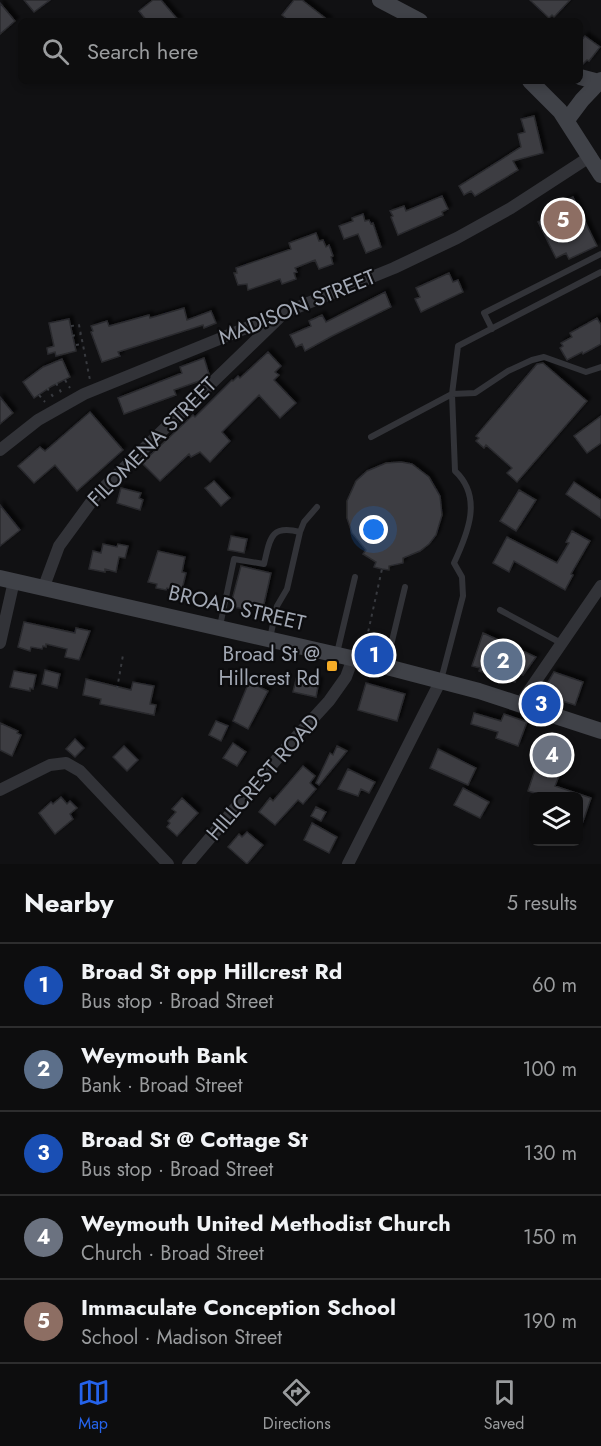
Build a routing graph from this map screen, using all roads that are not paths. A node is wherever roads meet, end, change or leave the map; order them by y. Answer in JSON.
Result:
{"nodes":[{"id":1,"x":380,"y":0,"type":"edge"},
{"id":2,"x":414,"y":18,"type":"edge"},
{"id":3,"x":583,"y":78,"type":"edge"},
{"id":4,"x":600,"y":81,"type":"edge"},
{"id":5,"x":533,"y":84,"type":"edge"},
{"id":6,"x":567,"y":120,"type":"junction"},
{"id":7,"x":591,"y":156,"type":"junction"},
{"id":8,"x":601,"y":175,"type":"edge"},
{"id":9,"x":601,"y":254,"type":"edge"},
{"id":10,"x":601,"y":272,"type":"edge"},
{"id":11,"x":285,"y":313,"type":"junction"},
{"id":12,"x":492,"y":329,"type":"junction"},
{"id":13,"x":601,"y":367,"type":"edge"},
{"id":14,"x":452,"y":394,"type":"junction"},
{"id":15,"x":370,"y":437,"type":"dead end"},
{"id":16,"x":0,"y":450,"type":"edge"},
{"id":17,"x":317,"y":507,"type":"dead end"},
{"id":18,"x":300,"y":532,"type":"junction"},
{"id":19,"x":355,"y":577,"type":"dead end"},
{"id":20,"x":7,"y":580,"type":"edge"},
{"id":21,"x":601,"y":586,"type":"edge"},
{"id":22,"x":405,"y":588,"type":"dead end"},
{"id":23,"x":43,"y":589,"type":"junction"},
{"id":24,"x":500,"y":610,"type":"dead end"},
{"id":25,"x":219,"y":627,"type":"junction"},
{"id":26,"x":270,"y":638,"type":"junction"},
{"id":27,"x":0,"y":643,"type":"edge"},
{"id":28,"x":562,"y":644,"type":"junction"},
{"id":29,"x":351,"y":658,"type":"junction"},
{"id":30,"x":386,"y":666,"type":"junction"},
{"id":31,"x":441,"y":680,"type":"junction"},
{"id":32,"x":520,"y":704,"type":"junction"},
{"id":33,"x":601,"y":731,"type":"edge"},
{"id":34,"x":0,"y":790,"type":"edge"},
{"id":35,"x":168,"y":864,"type":"edge"},
{"id":36,"x":188,"y":864,"type":"edge"},
{"id":37,"x":348,"y":864,"type":"edge"}],
"edges":[{"from":1,"to":2,"type":"main road"},
{"from":3,"to":4,"type":"main road"},
{"from":4,"to":6,"type":"main road"},
{"from":5,"to":6,"type":"main road"},
{"from":6,"to":7,"type":"main road"},
{"from":7,"to":8,"type":"main road"},
{"from":7,"to":11,"type":"street","name":"MADISON STREET"},
{"from":9,"to":12,"type":"lane"},
{"from":10,"to":12,"type":"lane"},
{"from":11,"to":16,"type":"street","name":"MADISON STREET"},
{"from":11,"to":23,"type":"street","name":"FILOMENA STREET"},
{"from":12,"to":14,"type":"lane"},
{"from":13,"to":14,"type":"lane"},
{"from":14,"to":15,"type":"lane"},
{"from":14,"to":31,"type":"lane"},
{"from":17,"to":18,"type":"lane"},
{"from":18,"to":25,"type":"lane"},
{"from":18,"to":26,"type":"lane"},
{"from":19,"to":29,"type":"lane"},
{"from":20,"to":23,"type":"main road","name":"BROAD STREET"},
{"from":20,"to":27,"type":"street"},
{"from":21,"to":28,"type":"street"},
{"from":22,"to":30,"type":"lane"},
{"from":23,"to":25,"type":"main road","name":"BROAD STREET"},
{"from":24,"to":28,"type":"lane"},
{"from":25,"to":26,"type":"main road","name":"BROAD STREET"},
{"from":26,"to":29,"type":"main road","name":"BROAD STREET"},
{"from":28,"to":32,"type":"street"},
{"from":29,"to":30,"type":"main road","name":"BROAD STREET"},
{"from":29,"to":36,"type":"street","name":"HILLCREST ROAD"},
{"from":30,"to":31,"type":"main road","name":"BROAD STREET"},
{"from":31,"to":32,"type":"main road","name":"BROAD STREET"},
{"from":31,"to":37,"type":"street"},
{"from":32,"to":33,"type":"main road","name":"BROAD STREET"},
{"from":34,"to":35,"type":"street"}]}
